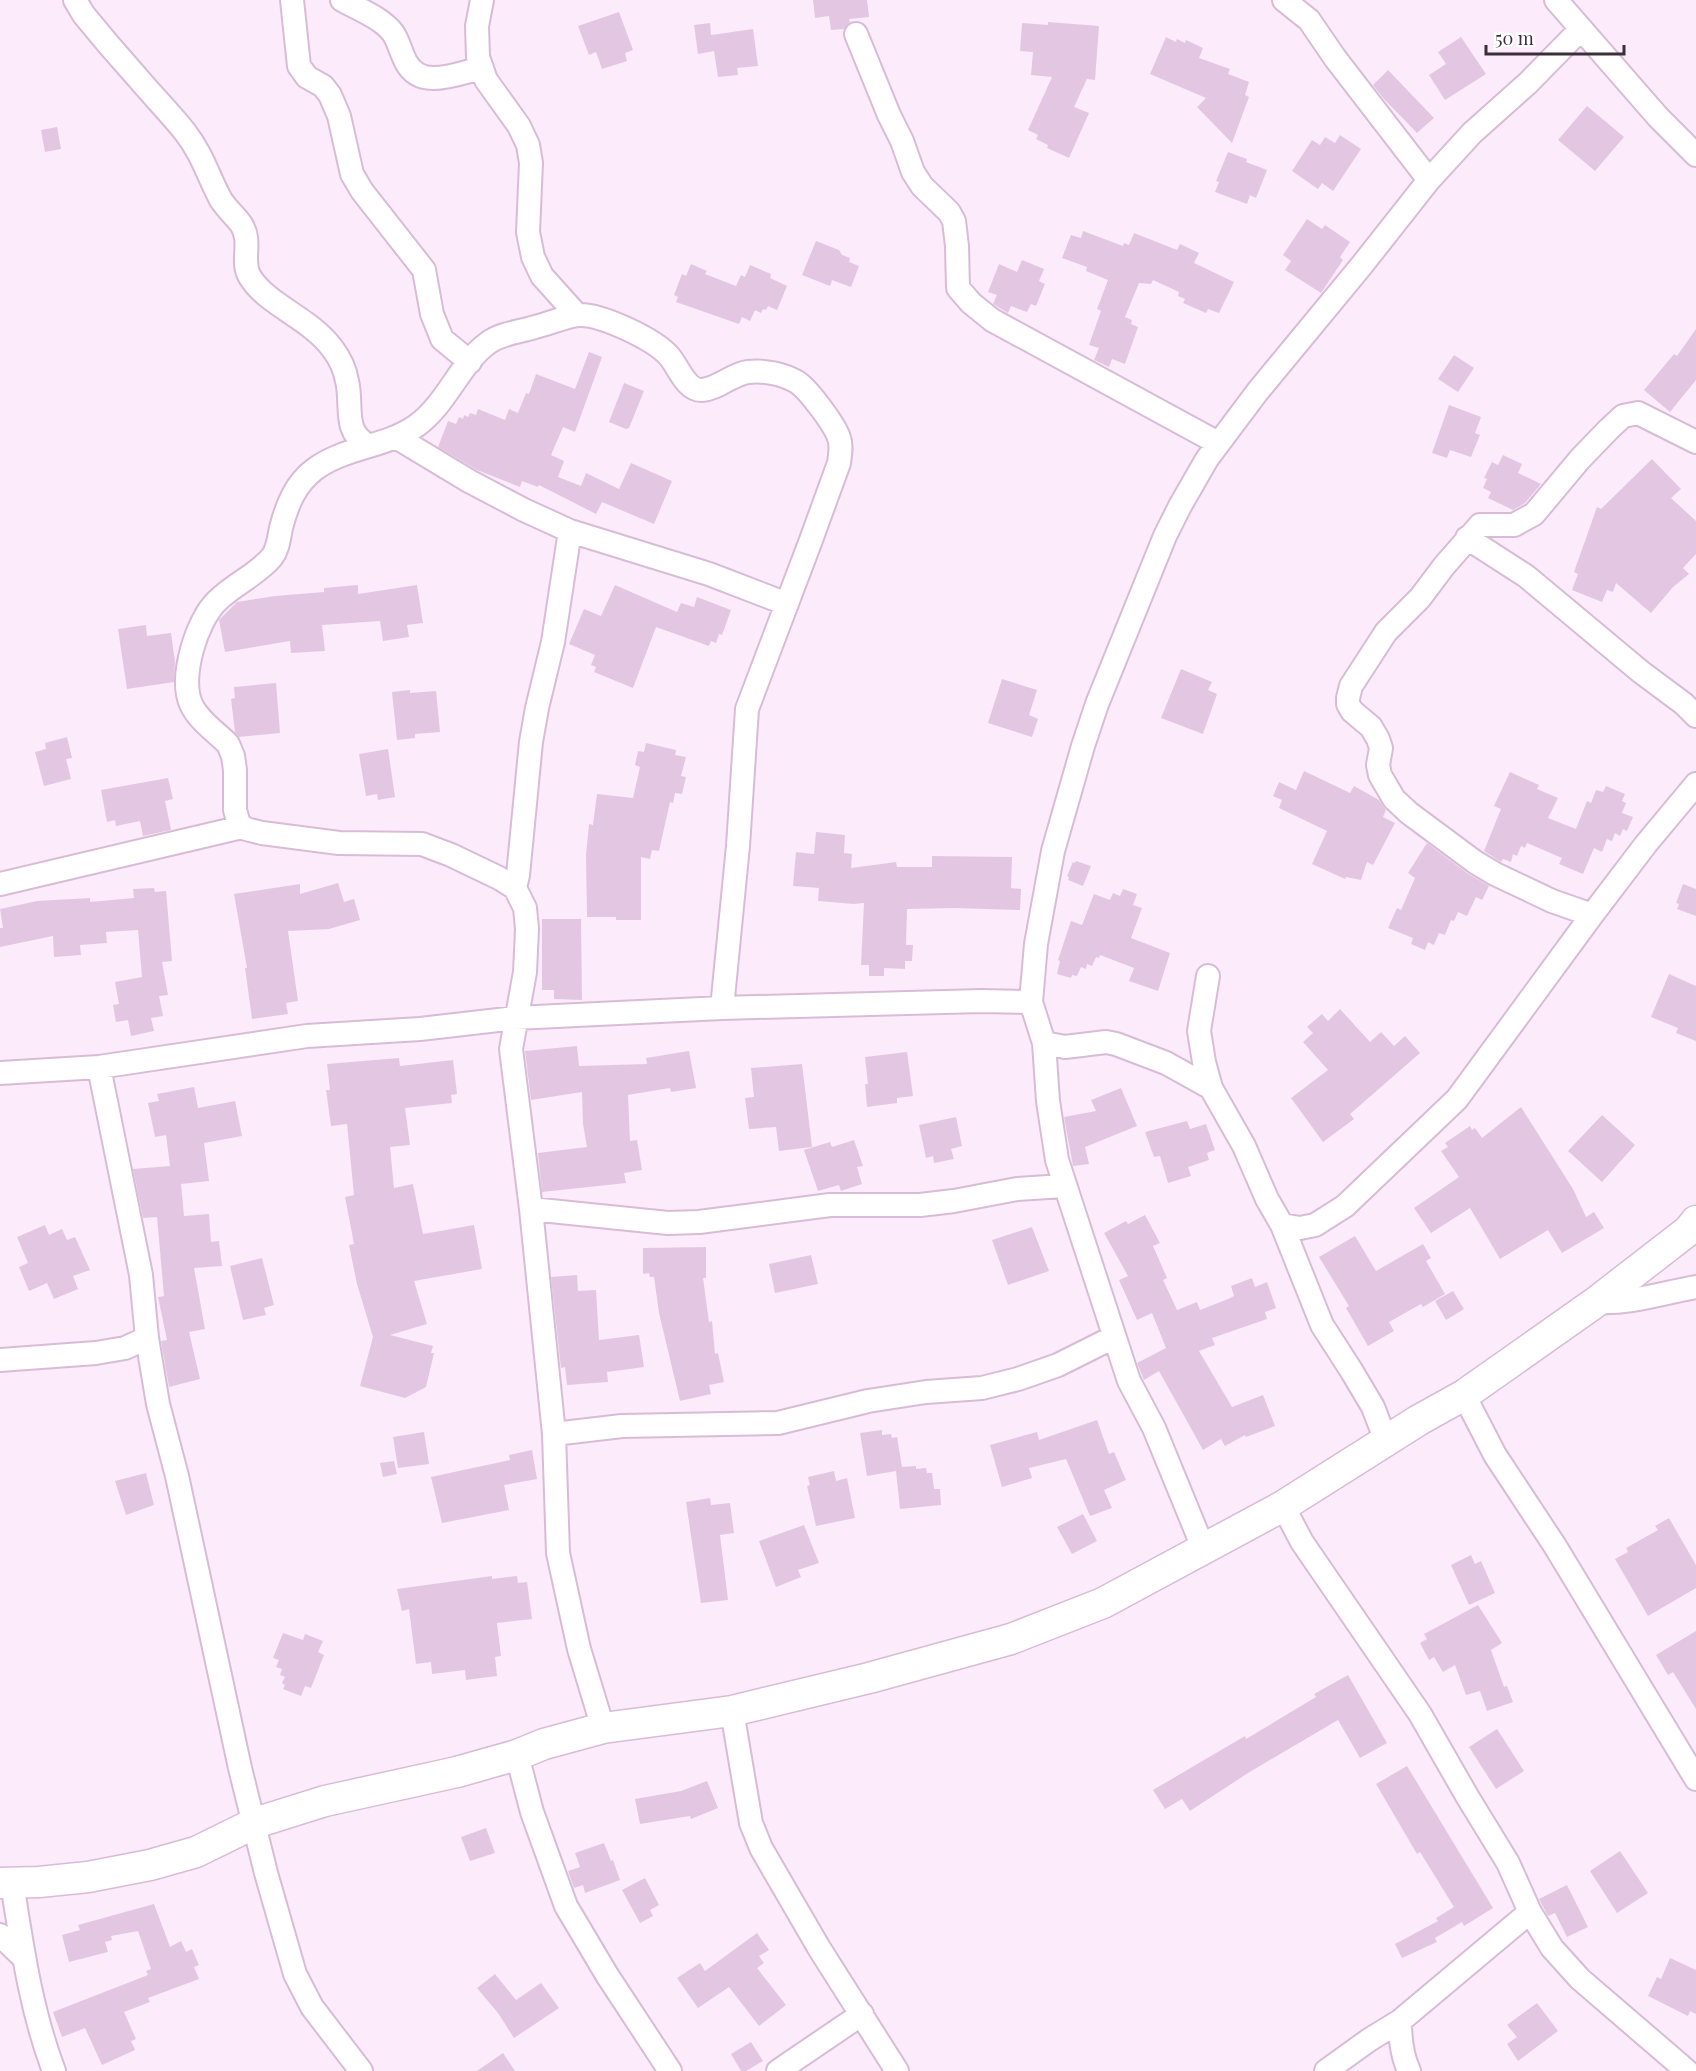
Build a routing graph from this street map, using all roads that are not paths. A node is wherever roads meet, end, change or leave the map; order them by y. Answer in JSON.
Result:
{"nodes":[{"id":1,"x":75,"y":0,"type":"edge"},
{"id":2,"x":292,"y":0,"type":"edge"},
{"id":3,"x":342,"y":0,"type":"edge"},
{"id":4,"x":482,"y":0,"type":"edge"},
{"id":5,"x":1284,"y":0,"type":"edge"},
{"id":6,"x":1556,"y":0,"type":"edge"},
{"id":7,"x":1581,"y":29,"type":"junction"},
{"id":8,"x":856,"y":34,"type":"dead end"},
{"id":9,"x":482,"y":68,"type":"junction"},
{"id":10,"x":1696,"y":155,"type":"edge"},
{"id":11,"x":1429,"y":180,"type":"junction"},
{"id":12,"x":577,"y":315,"type":"junction"},
{"id":13,"x":470,"y":362,"type":"junction"},
{"id":14,"x":396,"y":438,"type":"junction"},
{"id":15,"x":1696,"y":442,"type":"edge"},
{"id":16,"x":1218,"y":443,"type":"junction"},
{"id":17,"x":368,"y":445,"type":"junction"},
{"id":18,"x":570,"y":531,"type":"junction"},
{"id":19,"x":1467,"y":538,"type":"junction"},
{"id":20,"x":787,"y":604,"type":"junction"},
{"id":21,"x":1696,"y":716,"type":"edge"},
{"id":22,"x":1696,"y":784,"type":"edge"},
{"id":23,"x":242,"y":827,"type":"junction"},
{"id":24,"x":0,"y":884,"type":"edge"},
{"id":25,"x":515,"y":888,"type":"junction"},
{"id":26,"x":1592,"y":915,"type":"junction"},
{"id":27,"x":1208,"y":976,"type":"dead end"},
{"id":28,"x":1031,"y":1002,"type":"junction"},
{"id":29,"x":722,"y":1008,"type":"junction"},
{"id":30,"x":515,"y":1018,"type":"junction"},
{"id":31,"x":1044,"y":1043,"type":"junction"},
{"id":32,"x":99,"y":1066,"type":"junction"},
{"id":33,"x":0,"y":1073,"type":"edge"},
{"id":34,"x":1211,"y":1088,"type":"junction"},
{"id":35,"x":1064,"y":1186,"type":"junction"},
{"id":36,"x":531,"y":1209,"type":"junction"},
{"id":37,"x":1696,"y":1221,"type":"edge"},
{"id":38,"x":1282,"y":1225,"type":"junction"},
{"id":39,"x":1696,"y":1287,"type":"edge"},
{"id":40,"x":1596,"y":1302,"type":"junction"},
{"id":41,"x":1114,"y":1337,"type":"junction"},
{"id":42,"x":147,"y":1338,"type":"junction"},
{"id":43,"x":0,"y":1360,"type":"edge"},
{"id":44,"x":1464,"y":1395,"type":"junction"},
{"id":45,"x":554,"y":1434,"type":"junction"},
{"id":46,"x":1386,"y":1441,"type":"junction"},
{"id":47,"x":1283,"y":1506,"type":"junction"},
{"id":48,"x":1204,"y":1550,"type":"junction"},
{"id":49,"x":732,"y":1711,"type":"junction"},
{"id":50,"x":603,"y":1728,"type":"junction"},
{"id":51,"x":517,"y":1755,"type":"junction"},
{"id":52,"x":1696,"y":1779,"type":"edge"},
{"id":53,"x":255,"y":1823,"type":"junction"},
{"id":54,"x":6,"y":1883,"type":"edge"},
{"id":55,"x":1530,"y":1912,"type":"junction"},
{"id":56,"x":0,"y":1935,"type":"edge"},
{"id":57,"x":24,"y":1958,"type":"junction"},
{"id":58,"x":862,"y":2014,"type":"junction"},
{"id":59,"x":1400,"y":2021,"type":"junction"},
{"id":60,"x":54,"y":2071,"type":"edge"},
{"id":61,"x":361,"y":2071,"type":"edge"},
{"id":62,"x":670,"y":2071,"type":"edge"},
{"id":63,"x":778,"y":2071,"type":"edge"},
{"id":64,"x":897,"y":2071,"type":"edge"},
{"id":65,"x":1326,"y":2071,"type":"edge"},
{"id":66,"x":1409,"y":2071,"type":"edge"},
{"id":67,"x":1687,"y":2071,"type":"edge"}],
"edges":[{"from":1,"to":17,"type":"street"},
{"from":2,"to":13,"type":"street"},
{"from":3,"to":9,"type":"street"},
{"from":4,"to":9,"type":"street"},
{"from":5,"to":11,"type":"street"},
{"from":6,"to":7,"type":"street"},
{"from":7,"to":10,"type":"street"},
{"from":7,"to":11,"type":"street"},
{"from":8,"to":16,"type":"street"},
{"from":9,"to":12,"type":"street"},
{"from":11,"to":16,"type":"street"},
{"from":12,"to":13,"type":"street"},
{"from":12,"to":20,"type":"street"},
{"from":13,"to":14,"type":"street"},
{"from":14,"to":17,"type":"street"},
{"from":14,"to":18,"type":"street"},
{"from":15,"to":19,"type":"street"},
{"from":16,"to":28,"type":"street"},
{"from":17,"to":23,"type":"street"},
{"from":18,"to":20,"type":"street"},
{"from":18,"to":25,"type":"street"},
{"from":19,"to":21,"type":"street"},
{"from":19,"to":26,"type":"street"},
{"from":20,"to":29,"type":"street"},
{"from":22,"to":26,"type":"street"},
{"from":23,"to":24,"type":"street"},
{"from":23,"to":25,"type":"street"},
{"from":25,"to":30,"type":"street"},
{"from":26,"to":38,"type":"street"},
{"from":27,"to":34,"type":"street"},
{"from":28,"to":29,"type":"street"},
{"from":28,"to":31,"type":"street"},
{"from":29,"to":30,"type":"street"},
{"from":30,"to":32,"type":"street"},
{"from":30,"to":36,"type":"street"},
{"from":31,"to":34,"type":"street"},
{"from":31,"to":35,"type":"street"},
{"from":32,"to":33,"type":"street"},
{"from":32,"to":42,"type":"street"},
{"from":34,"to":38,"type":"street"},
{"from":35,"to":36,"type":"street"},
{"from":35,"to":41,"type":"street"},
{"from":36,"to":45,"type":"street"},
{"from":37,"to":40,"type":"main road"},
{"from":38,"to":46,"type":"street"},
{"from":39,"to":40,"type":"street"},
{"from":40,"to":44,"type":"main road"},
{"from":41,"to":45,"type":"street"},
{"from":41,"to":48,"type":"street"},
{"from":42,"to":43,"type":"street"},
{"from":42,"to":53,"type":"street"},
{"from":44,"to":46,"type":"main road"},
{"from":44,"to":52,"type":"street"},
{"from":45,"to":50,"type":"street"},
{"from":46,"to":47,"type":"main road"},
{"from":47,"to":48,"type":"main road"},
{"from":47,"to":55,"type":"street"},
{"from":48,"to":49,"type":"main road"},
{"from":49,"to":50,"type":"main road"},
{"from":49,"to":58,"type":"street"},
{"from":50,"to":51,"type":"main road"},
{"from":51,"to":53,"type":"main road"},
{"from":51,"to":62,"type":"street"},
{"from":53,"to":54,"type":"main road"},
{"from":53,"to":61,"type":"street"},
{"from":54,"to":57,"type":"street"},
{"from":55,"to":59,"type":"street"},
{"from":55,"to":67,"type":"street"},
{"from":56,"to":57,"type":"street"},
{"from":57,"to":60,"type":"street"},
{"from":58,"to":63,"type":"street"},
{"from":58,"to":64,"type":"street"},
{"from":59,"to":65,"type":"street"},
{"from":59,"to":66,"type":"street"}]}
